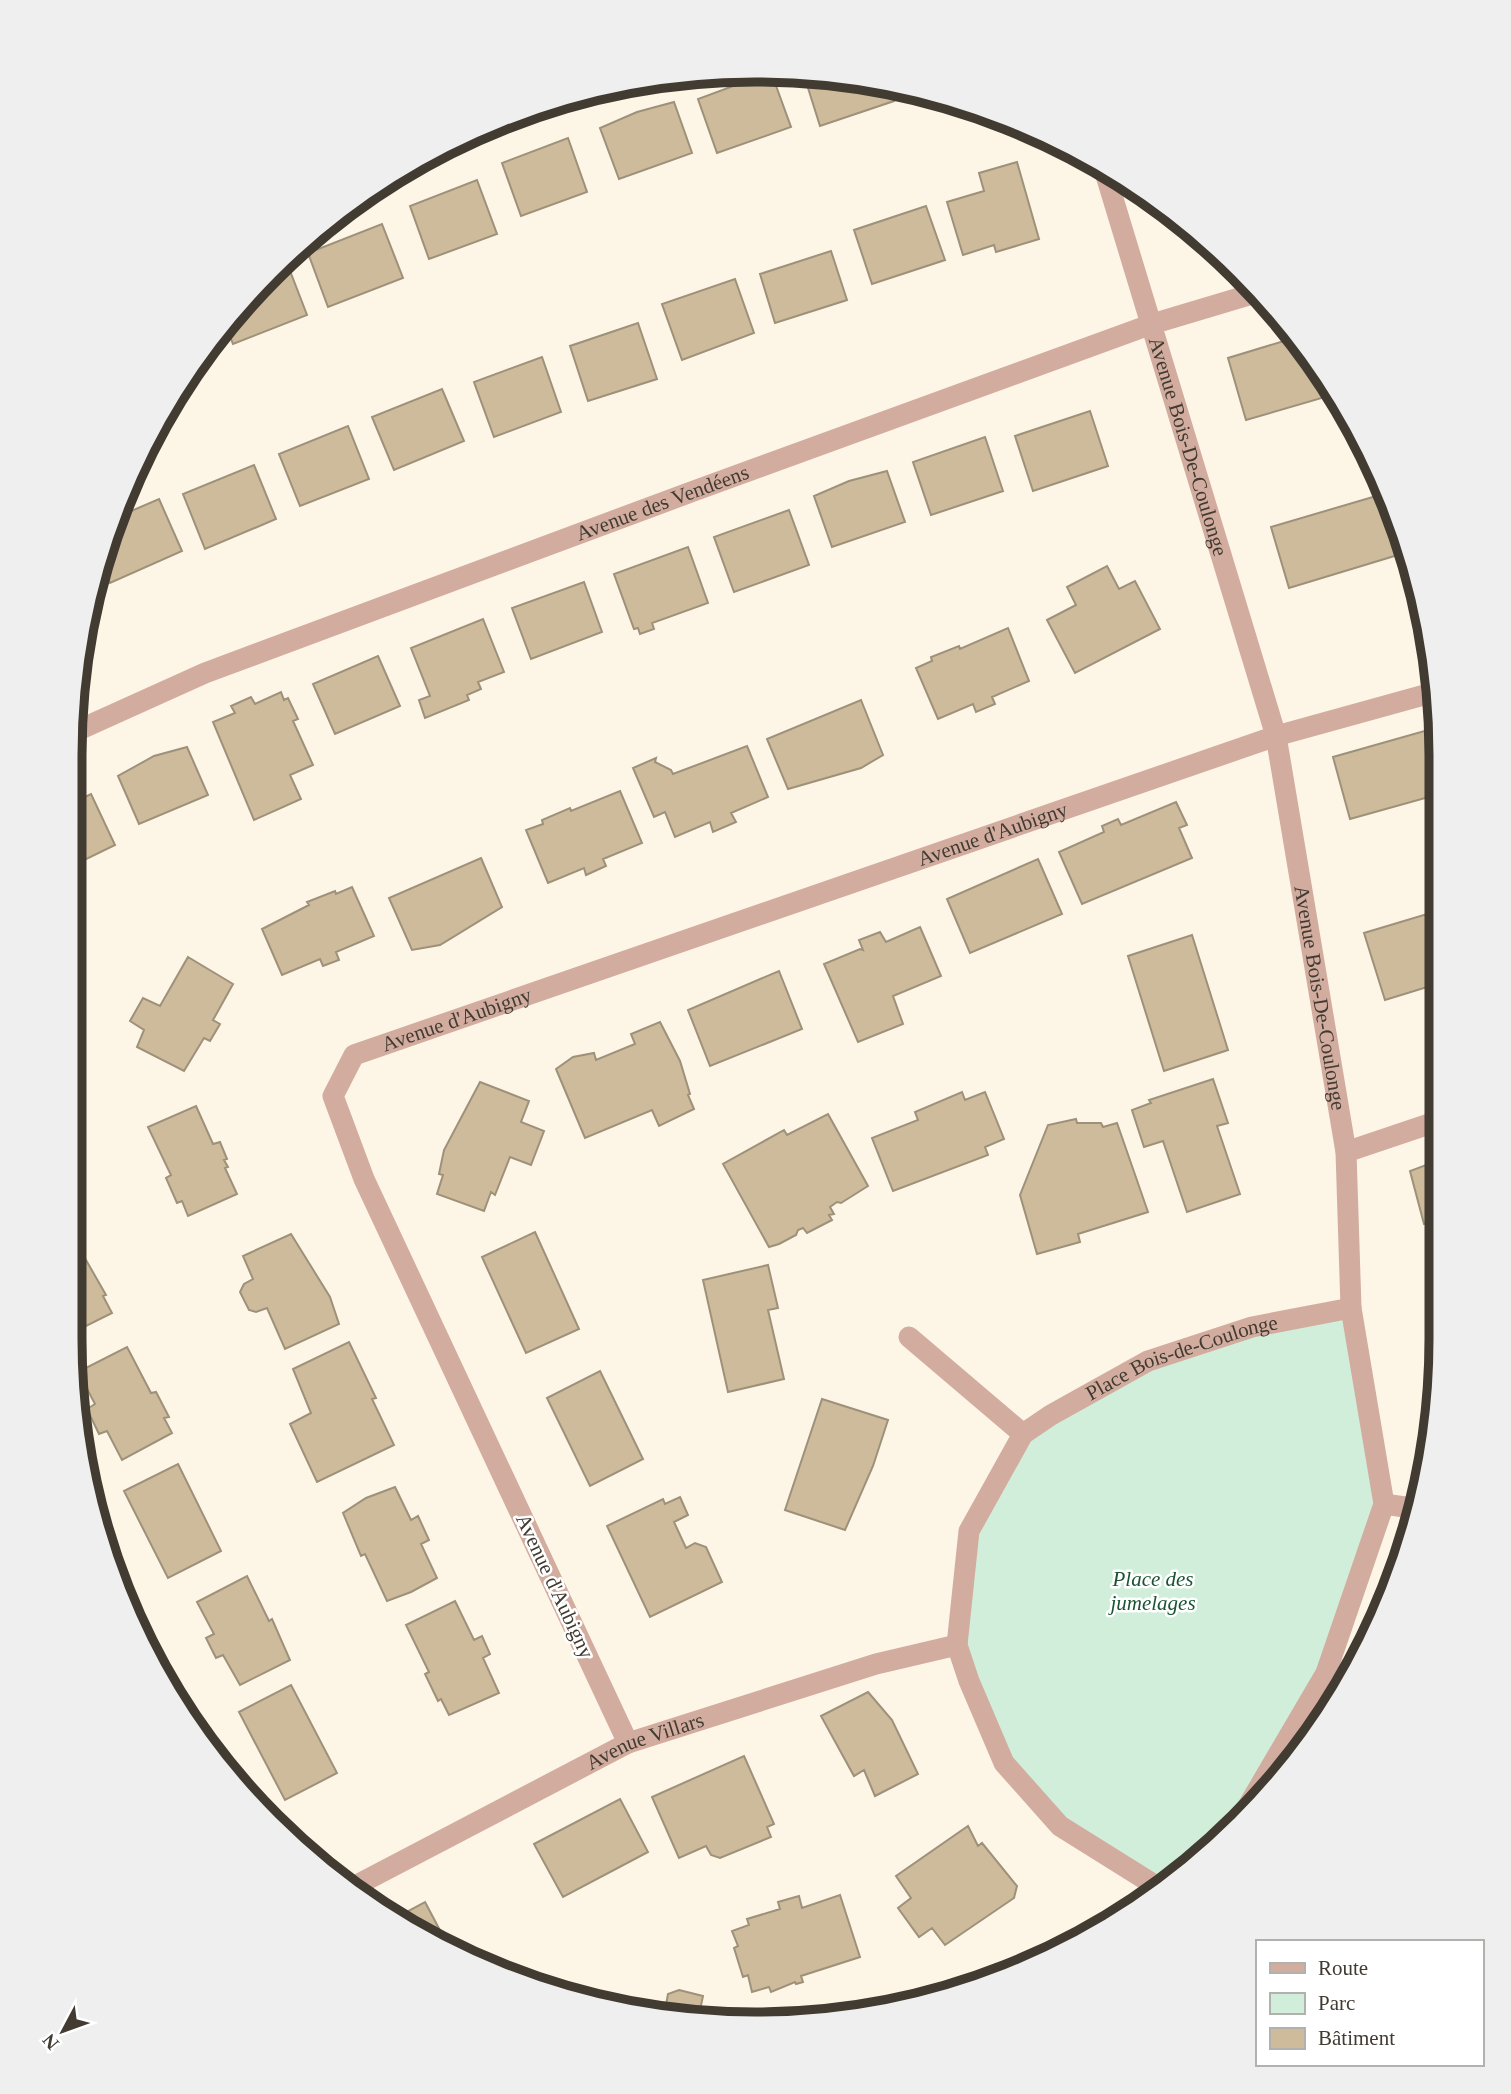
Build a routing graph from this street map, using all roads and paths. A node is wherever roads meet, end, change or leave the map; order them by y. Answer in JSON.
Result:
{"nodes":[{"id":1,"x":1108,"y":182,"type":"edge"},
{"id":2,"x":1247,"y":296,"type":"edge"},
{"id":3,"x":1152,"y":324,"type":"junction"},
{"id":4,"x":1425,"y":695,"type":"edge"},
{"id":5,"x":83,"y":728,"type":"edge"},
{"id":6,"x":1276,"y":736,"type":"junction"},
{"id":7,"x":1429,"y":1124,"type":"edge"},
{"id":8,"x":1346,"y":1152,"type":"junction"},
{"id":9,"x":1351,"y":1308,"type":"junction"},
{"id":10,"x":909,"y":1337,"type":"dead end"},
{"id":11,"x":1023,"y":1434,"type":"junction"},
{"id":12,"x":1384,"y":1504,"type":"junction"},
{"id":13,"x":1407,"y":1507,"type":"edge"},
{"id":14,"x":957,"y":1645,"type":"junction"},
{"id":15,"x":628,"y":1743,"type":"junction"},
{"id":16,"x":1262,"y":1782,"type":"edge"},
{"id":17,"x":360,"y":1883,"type":"edge"},
{"id":18,"x":1151,"y":1883,"type":"edge"}],
"edges":[{"from":1,"to":3,"type":"street","name":"Avenue Bois-De-Coulonge"},
{"from":2,"to":3,"type":"street","name":"Avenue des Vendéens"},
{"from":3,"to":5,"type":"street","name":"Avenue des Vendéens"},
{"from":3,"to":6,"type":"street","name":"Avenue Bois-De-Coulonge"},
{"from":4,"to":6,"type":"street","name":"Avenue d'Aubigny"},
{"from":6,"to":8,"type":"street","name":"Avenue Bois-De-Coulonge"},
{"from":6,"to":15,"type":"street","name":"Avenue d'Aubigny"},
{"from":7,"to":8,"type":"street"},
{"from":8,"to":9,"type":"street","name":"Avenue Bois-De-Coulonge"},
{"from":9,"to":11,"type":"street","name":"Place Bois-de-Coulonge"},
{"from":9,"to":12,"type":"street","name":"Avenue Bois-De-Coulonge"},
{"from":10,"to":11,"type":"street"},
{"from":11,"to":14,"type":"street","name":"Place Bois-de-Coulonge"},
{"from":12,"to":13,"type":"street"},
{"from":12,"to":16,"type":"street","name":"Avenue Bois-De-Coulonge"},
{"from":14,"to":15,"type":"street","name":"Avenue Villars"},
{"from":14,"to":18,"type":"street","name":"Place Bois-de-Coulonge"},
{"from":15,"to":17,"type":"street","name":"Avenue Villars"}]}
